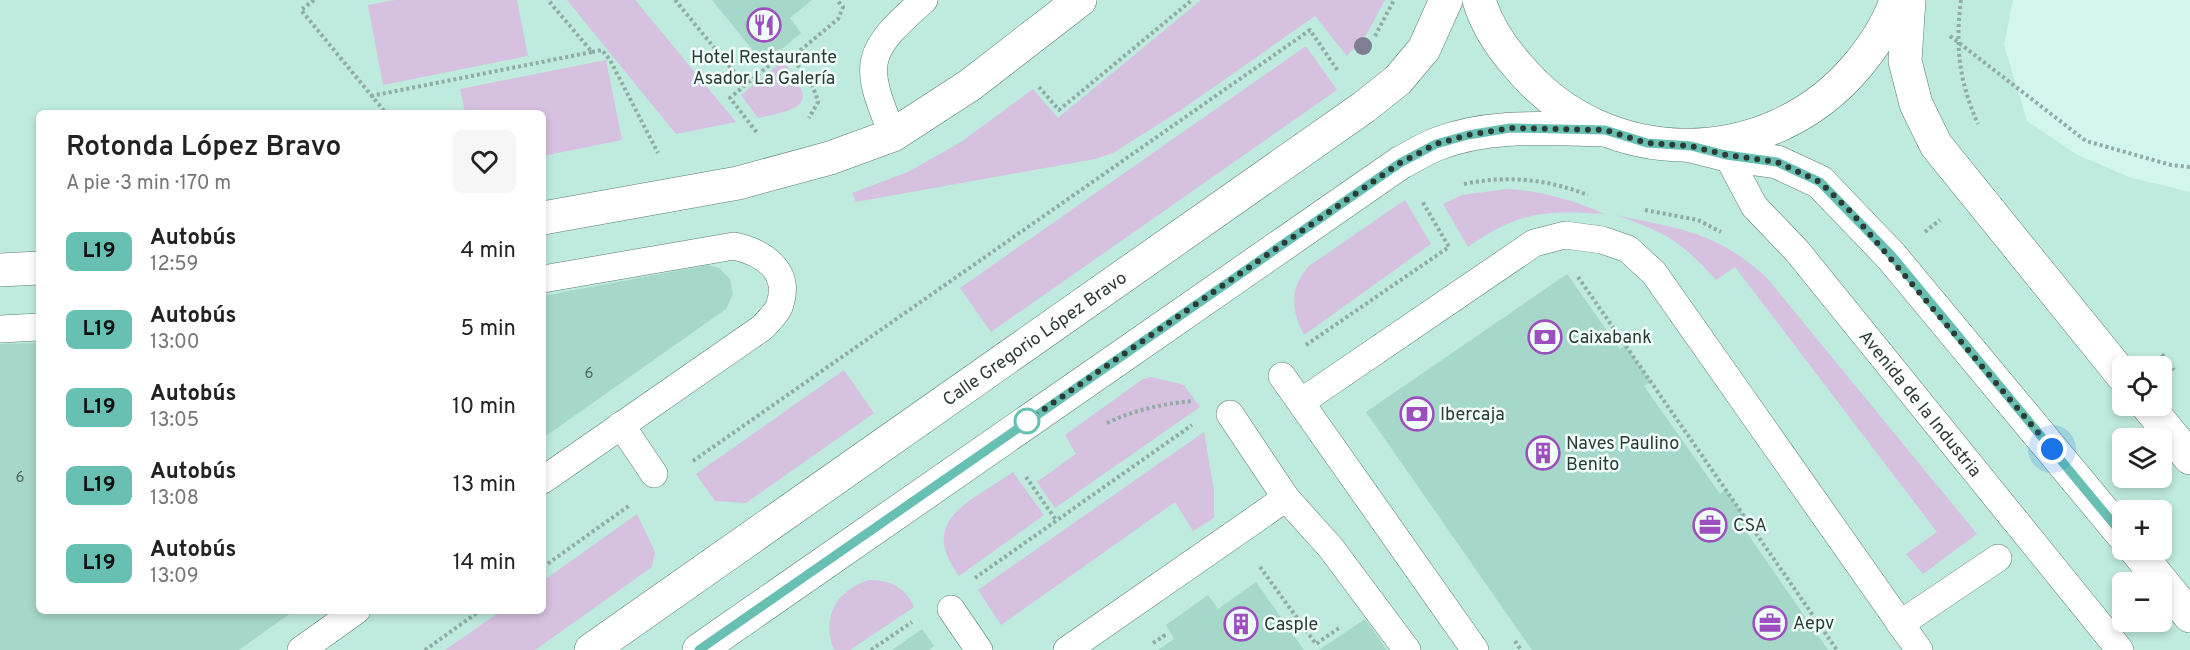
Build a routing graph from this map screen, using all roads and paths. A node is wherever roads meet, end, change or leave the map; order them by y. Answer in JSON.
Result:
{"nodes":[{"id":1,"x":314,"y":0,"type":"edge"},
{"id":2,"x":548,"y":0,"type":"edge"},
{"id":3,"x":675,"y":0,"type":"edge"},
{"id":4,"x":837,"y":0,"type":"edge"},
{"id":5,"x":924,"y":0,"type":"edge"},
{"id":6,"x":1080,"y":0,"type":"edge"},
{"id":7,"x":1395,"y":0,"type":"edge"},
{"id":8,"x":1446,"y":0,"type":"edge"},
{"id":9,"x":1479,"y":0,"type":"edge"},
{"id":10,"x":1961,"y":0,"type":"edge"},
{"id":11,"x":1904,"y":2,"type":"edge"},
{"id":12,"x":1372,"y":40,"type":"dead end"},
{"id":13,"x":1958,"y":42,"type":"junction"},
{"id":14,"x":592,"y":52,"type":"junction"},
{"id":15,"x":791,"y":58,"type":"junction"},
{"id":16,"x":1348,"y":69,"type":"dead end"},
{"id":17,"x":745,"y":85,"type":"junction"},
{"id":18,"x":371,"y":96,"type":"junction"},
{"id":19,"x":383,"y":110,"type":"edge"},
{"id":20,"x":799,"y":124,"type":"dead end"},
{"id":21,"x":1978,"y":126,"type":"dead end"},
{"id":22,"x":1605,"y":130,"type":"junction"},
{"id":23,"x":767,"y":134,"type":"dead end"},
{"id":24,"x":759,"y":135,"type":"junction"},
{"id":25,"x":893,"y":135,"type":"junction"},
{"id":26,"x":748,"y":137,"type":"dead end"},
{"id":27,"x":1691,"y":146,"type":"junction"},
{"id":28,"x":670,"y":152,"type":"dead end"},
{"id":29,"x":658,"y":154,"type":"junction"},
{"id":30,"x":1726,"y":155,"type":"junction"},
{"id":31,"x":648,"y":156,"type":"dead end"},
{"id":32,"x":1400,"y":163,"type":"junction"},
{"id":33,"x":2190,"y":167,"type":"edge"},
{"id":34,"x":1454,"y":186,"type":"dead end"},
{"id":35,"x":1429,"y":196,"type":"dead end"},
{"id":36,"x":1593,"y":197,"type":"dead end"},
{"id":37,"x":1421,"y":200,"type":"junction"},
{"id":38,"x":1644,"y":210,"type":"dead end"},
{"id":39,"x":546,"y":217,"type":"edge"},
{"id":40,"x":1726,"y":235,"type":"dead end"},
{"id":41,"x":36,"y":268,"type":"edge"},
{"id":42,"x":0,"y":270,"type":"edge"},
{"id":43,"x":1574,"y":271,"type":"dead end"},
{"id":44,"x":546,"y":278,"type":"edge"},
{"id":45,"x":36,"y":327,"type":"edge"},
{"id":46,"x":0,"y":329,"type":"edge"},
{"id":47,"x":1304,"y":346,"type":"dead end"},
{"id":48,"x":2112,"y":363,"type":"edge"},
{"id":49,"x":1282,"y":376,"type":"dead end"},
{"id":50,"x":1196,"y":400,"type":"dead end"},
{"id":51,"x":1301,"y":402,"type":"junction"},
{"id":52,"x":1230,"y":414,"type":"dead end"},
{"id":53,"x":2156,"y":416,"type":"edge"},
{"id":54,"x":1200,"y":420,"type":"dead end"},
{"id":55,"x":621,"y":425,"type":"junction"},
{"id":56,"x":1102,"y":425,"type":"dead end"},
{"id":57,"x":2190,"y":458,"type":"edge"},
{"id":58,"x":690,"y":463,"type":"dead end"},
{"id":59,"x":1034,"y":470,"type":"dead end"},
{"id":60,"x":654,"y":474,"type":"dead end"},
{"id":61,"x":546,"y":478,"type":"edge"},
{"id":62,"x":1286,"y":498,"type":"junction"},
{"id":63,"x":631,"y":504,"type":"dead end"},
{"id":64,"x":1056,"y":520,"type":"junction"},
{"id":65,"x":2112,"y":522,"type":"edge"},
{"id":66,"x":1998,"y":558,"type":"dead end"},
{"id":67,"x":2144,"y":560,"type":"edge"},
{"id":68,"x":546,"y":565,"type":"edge"},
{"id":69,"x":1253,"y":572,"type":"dead end"},
{"id":70,"x":972,"y":580,"type":"dead end"},
{"id":71,"x":951,"y":609,"type":"dead end"},
{"id":72,"x":351,"y":614,"type":"edge"},
{"id":73,"x":475,"y":614,"type":"edge"},
{"id":74,"x":2190,"y":616,"type":"edge"},
{"id":75,"x":916,"y":619,"type":"dead end"},
{"id":76,"x":1900,"y":624,"type":"junction"},
{"id":77,"x":1343,"y":625,"type":"dead end"},
{"id":78,"x":1159,"y":629,"type":"dead end"},
{"id":79,"x":1150,"y":645,"type":"dead end"},
{"id":80,"x":301,"y":650,"type":"edge"},
{"id":81,"x":425,"y":650,"type":"edge"},
{"id":82,"x":591,"y":650,"type":"edge"},
{"id":83,"x":699,"y":650,"type":"edge"},
{"id":84,"x":871,"y":650,"type":"edge"},
{"id":85,"x":979,"y":650,"type":"edge"},
{"id":86,"x":1067,"y":650,"type":"edge"},
{"id":87,"x":1407,"y":650,"type":"edge"},
{"id":88,"x":1475,"y":650,"type":"edge"},
{"id":89,"x":1836,"y":650,"type":"edge"},
{"id":90,"x":1919,"y":650,"type":"edge"},
{"id":91,"x":2120,"y":650,"type":"edge"}],
"edges":[{"from":1,"to":18,"type":"path"},
{"from":2,"to":14,"type":"path"},
{"from":3,"to":17,"type":"path"},
{"from":4,"to":15,"type":"path"},
{"from":5,"to":25,"type":"lane"},
{"from":6,"to":25,"type":"main road"},
{"from":7,"to":12,"type":"path"},
{"from":8,"to":82,"type":"main road","name":"Calle Gregorio López Bravo"},
{"from":9,"to":22,"type":"main road"},
{"from":10,"to":13,"type":"path"},
{"from":11,"to":13,"type":"path"},
{"from":11,"to":27,"type":"main road"},
{"from":11,"to":48,"type":"main road"},
{"from":13,"to":21,"type":"path"},
{"from":13,"to":33,"type":"path"},
{"from":14,"to":18,"type":"path"},
{"from":14,"to":29,"type":"path"},
{"from":15,"to":17,"type":"path"},
{"from":15,"to":20,"type":"path"},
{"from":16,"to":58,"type":"path"},
{"from":17,"to":24,"type":"path"},
{"from":18,"to":19,"type":"path"},
{"from":22,"to":27,"type":"main road"},
{"from":22,"to":32,"type":"main road"},
{"from":23,"to":24,"type":"path"},
{"from":24,"to":26,"type":"path"},
{"from":25,"to":39,"type":"main road"},
{"from":27,"to":30,"type":"main road"},
{"from":28,"to":29,"type":"path"},
{"from":29,"to":31,"type":"path"},
{"from":30,"to":65,"type":"main road"},
{"from":30,"to":91,"type":"lane","name":"Avenida de la Industria"},
{"from":32,"to":37,"type":"path"},
{"from":32,"to":83,"type":"main road"},
{"from":34,"to":36,"type":"path"},
{"from":35,"to":37,"type":"path"},
{"from":37,"to":47,"type":"path"},
{"from":38,"to":40,"type":"path"},
{"from":41,"to":42,"type":"main road"},
{"from":43,"to":89,"type":"path"},
{"from":44,"to":55,"type":"lane"},
{"from":45,"to":46,"type":"lane"},
{"from":49,"to":51,"type":"lane"},
{"from":50,"to":56,"type":"path"},
{"from":51,"to":76,"type":"lane"},
{"from":51,"to":88,"type":"lane"},
{"from":52,"to":62,"type":"lane"},
{"from":53,"to":57,"type":"main road"},
{"from":54,"to":64,"type":"path"},
{"from":55,"to":60,"type":"lane"},
{"from":55,"to":61,"type":"lane"},
{"from":59,"to":64,"type":"path"},
{"from":62,"to":86,"type":"lane"},
{"from":62,"to":87,"type":"lane"},
{"from":63,"to":68,"type":"path"},
{"from":64,"to":70,"type":"path"},
{"from":66,"to":76,"type":"lane"},
{"from":67,"to":74,"type":"main road"},
{"from":69,"to":77,"type":"path"},
{"from":71,"to":85,"type":"lane"},
{"from":72,"to":80,"type":"lane"},
{"from":73,"to":81,"type":"path"},
{"from":75,"to":84,"type":"path"},
{"from":76,"to":90,"type":"lane"},
{"from":78,"to":79,"type":"path"}]}
